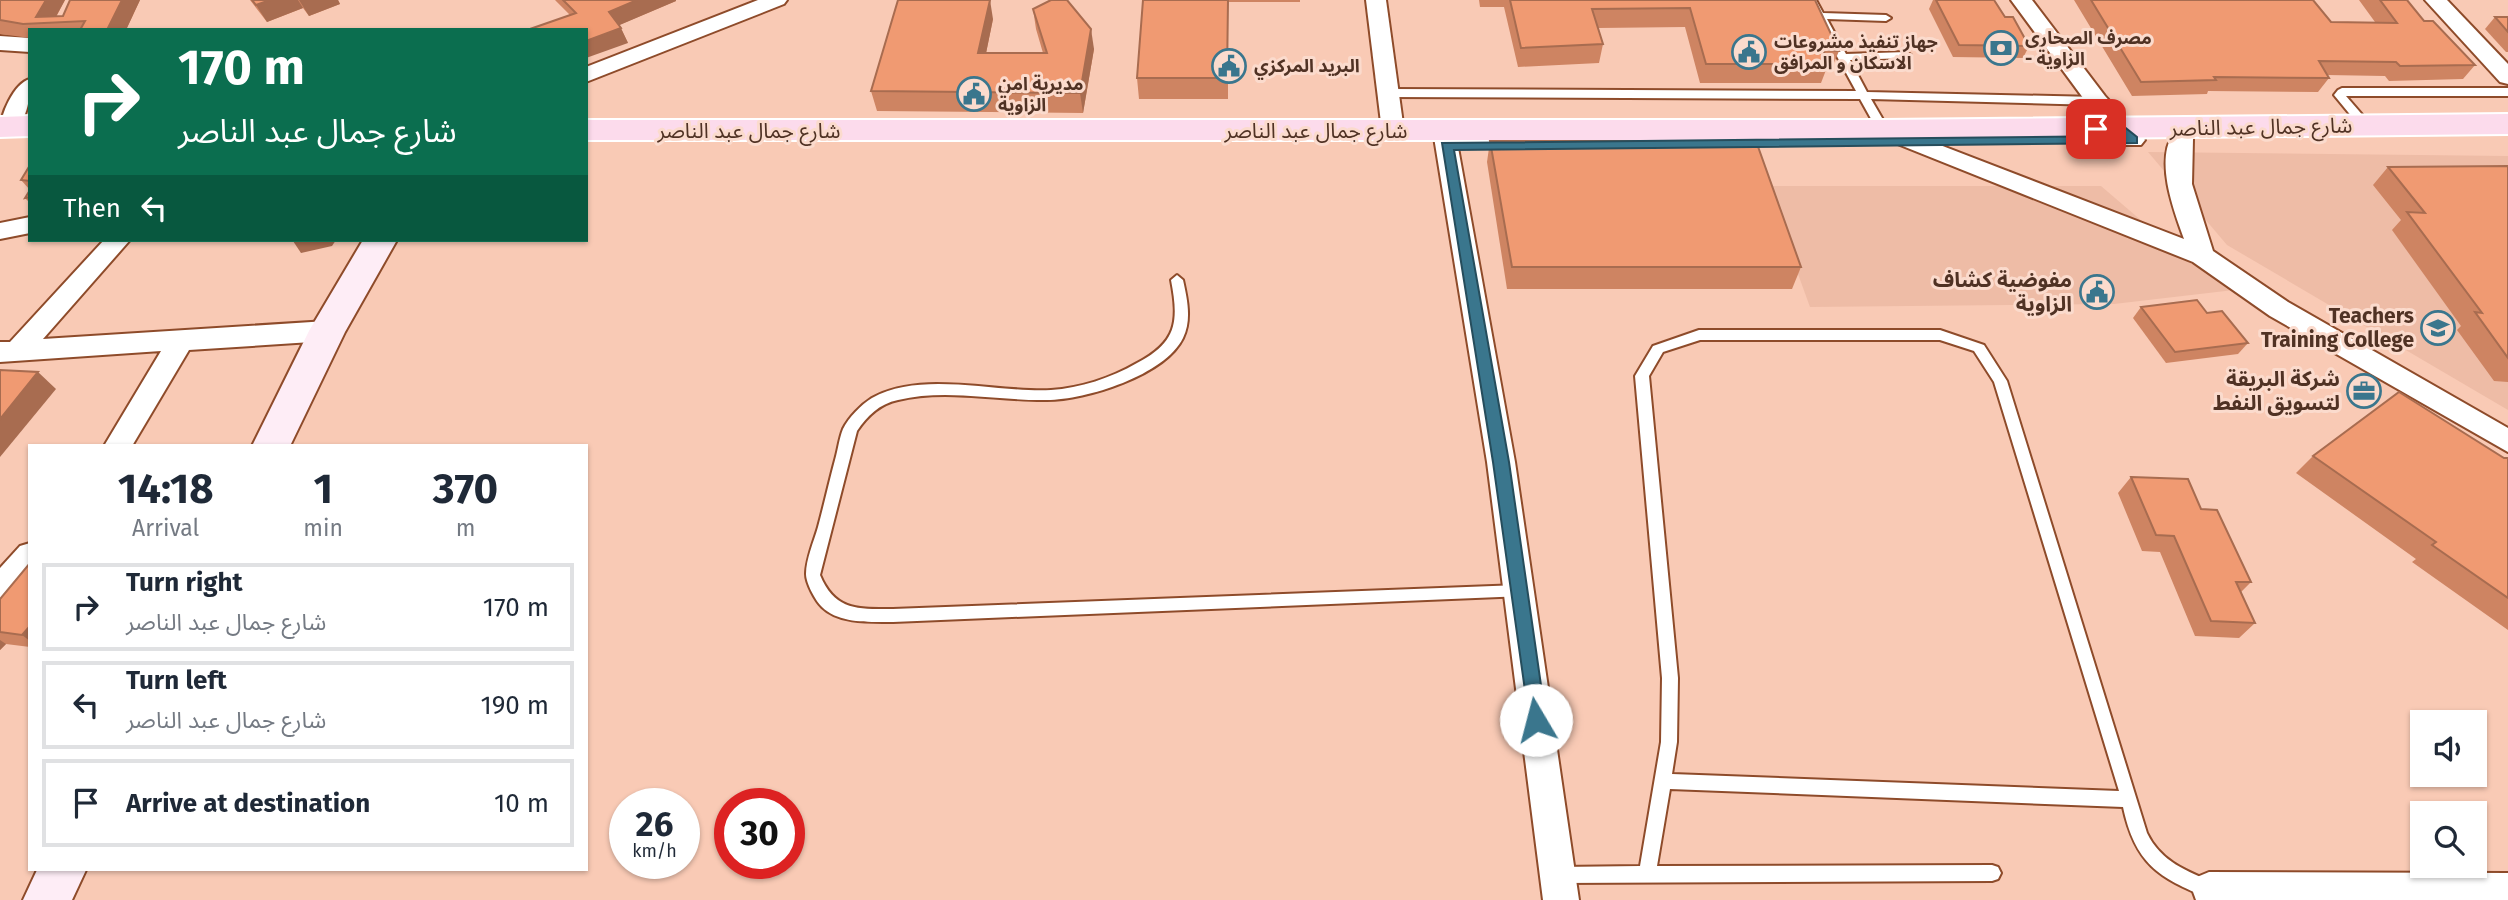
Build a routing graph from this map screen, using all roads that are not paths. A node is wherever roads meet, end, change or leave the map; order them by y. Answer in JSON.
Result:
{"nodes":[{"id":1,"x":777,"y":0,"type":"edge"},
{"id":2,"x":1376,"y":0,"type":"edge"},
{"id":3,"x":1811,"y":0,"type":"edge"},
{"id":4,"x":2021,"y":0,"type":"edge"},
{"id":5,"x":2435,"y":0,"type":"edge"},
{"id":6,"x":1821,"y":16,"type":"junction"},
{"id":7,"x":1886,"y":18,"type":"dead end"},
{"id":8,"x":0,"y":43,"type":"edge"},
{"id":9,"x":28,"y":45,"type":"edge"},
{"id":10,"x":1906,"y":55,"type":"dead end"},
{"id":11,"x":1843,"y":57,"type":"junction"},
{"id":12,"x":589,"y":76,"type":"edge"},
{"id":13,"x":2508,"y":77,"type":"edge"},
{"id":14,"x":28,"y":91,"type":"edge"},
{"id":15,"x":2508,"y":92,"type":"edge"},
{"id":16,"x":1388,"y":93,"type":"junction"},
{"id":17,"x":1864,"y":95,"type":"junction"},
{"id":18,"x":2098,"y":101,"type":"junction"},
{"id":19,"x":2508,"y":124,"type":"edge"},
{"id":20,"x":2365,"y":126,"type":"junction"},
{"id":21,"x":13,"y":127,"type":"edge"},
{"id":22,"x":588,"y":130,"type":"edge"},
{"id":23,"x":1883,"y":130,"type":"junction"},
{"id":24,"x":1393,"y":131,"type":"junction"},
{"id":25,"x":2127,"y":134,"type":"junction"},
{"id":26,"x":2508,"y":138,"type":"edge"},
{"id":27,"x":1445,"y":139,"type":"junction"},
{"id":28,"x":2181,"y":139,"type":"junction"},
{"id":29,"x":1912,"y":143,"type":"junction"},
{"id":30,"x":588,"y":149,"type":"edge"},
{"id":31,"x":28,"y":225,"type":"edge"},
{"id":32,"x":0,"y":231,"type":"edge"},
{"id":33,"x":116,"y":242,"type":"edge"},
{"id":34,"x":379,"y":242,"type":"edge"},
{"id":35,"x":2202,"y":256,"type":"junction"},
{"id":36,"x":1177,"y":280,"type":"dead end"},
{"id":37,"x":327,"y":331,"type":"junction"},
{"id":38,"x":181,"y":341,"type":"junction"},
{"id":39,"x":9,"y":351,"type":"edge"},
{"id":40,"x":2508,"y":441,"type":"edge"},
{"id":41,"x":119,"y":444,"type":"edge"},
{"id":42,"x":272,"y":444,"type":"edge"},
{"id":43,"x":28,"y":557,"type":"edge"},
{"id":44,"x":0,"y":589,"type":"edge"},
{"id":45,"x":1519,"y":591,"type":"junction"},
{"id":46,"x":1663,"y":781,"type":"junction"},
{"id":47,"x":2130,"y":799,"type":"junction"},
{"id":48,"x":62,"y":871,"type":"edge"},
{"id":49,"x":1992,"y":873,"type":"dead end"},
{"id":50,"x":1647,"y":874,"type":"junction"},
{"id":51,"x":1559,"y":888,"type":"edge"},
{"id":52,"x":2508,"y":890,"type":"edge"},
{"id":53,"x":2212,"y":895,"type":"edge"},
{"id":54,"x":47,"y":900,"type":"edge"}],
"edges":[{"from":1,"to":12,"type":"street"},
{"from":2,"to":16,"type":"street"},
{"from":3,"to":6,"type":"lane"},
{"from":4,"to":18,"type":"street"},
{"from":5,"to":13,"type":"street"},
{"from":6,"to":7,"type":"lane"},
{"from":6,"to":11,"type":"lane"},
{"from":8,"to":9,"type":"street"},
{"from":10,"to":11,"type":"lane"},
{"from":11,"to":17,"type":"lane"},
{"from":14,"to":21,"type":"street"},
{"from":15,"to":20,"type":"lane"},
{"from":16,"to":17,"type":"lane"},
{"from":16,"to":24,"type":"street"},
{"from":17,"to":18,"type":"lane"},
{"from":17,"to":23,"type":"lane"},
{"from":18,"to":25,"type":"street"},
{"from":19,"to":20,"type":"main road","name":"شارع جمال عبد الناصر"},
{"from":20,"to":25,"type":"main road","name":"شارع جمال عبد الناصر"},
{"from":22,"to":24,"type":"main road","name":"شارع جمال عبد الناصر"},
{"from":23,"to":25,"type":"main road","name":"شارع جمال عبد الناصر"},
{"from":23,"to":27,"type":"main road","name":"شارع جمال عبد الناصر"},
{"from":23,"to":29,"type":"street"},
{"from":24,"to":27,"type":"main road","name":"شارع جمال عبد الناصر"},
{"from":25,"to":28,"type":"main road","name":"شارع جمال عبد الناصر"},
{"from":25,"to":29,"type":"main road","name":"شارع جمال عبد الناصر"},
{"from":26,"to":28,"type":"main road","name":"شارع جمال عبد الناصر"},
{"from":27,"to":29,"type":"main road","name":"شارع جمال عبد الناصر"},
{"from":27,"to":30,"type":"main road","name":"شارع جمال عبد الناصر"},
{"from":27,"to":45,"type":"street"},
{"from":28,"to":35,"type":"street"},
{"from":29,"to":35,"type":"street"},
{"from":31,"to":32,"type":"street"},
{"from":33,"to":39,"type":"street"},
{"from":34,"to":37,"type":"street"},
{"from":35,"to":40,"type":"street"},
{"from":36,"to":45,"type":"lane"},
{"from":37,"to":38,"type":"street"},
{"from":37,"to":42,"type":"street"},
{"from":38,"to":39,"type":"street"},
{"from":38,"to":41,"type":"street"},
{"from":43,"to":44,"type":"street"},
{"from":45,"to":51,"type":"street"},
{"from":46,"to":47,"type":"lane"},
{"from":46,"to":47,"type":"lane"},
{"from":46,"to":50,"type":"lane"},
{"from":47,"to":53,"type":"lane"},
{"from":48,"to":54,"type":"street"},
{"from":49,"to":50,"type":"lane"},
{"from":50,"to":51,"type":"lane"},
{"from":52,"to":53,"type":"street"}]}
